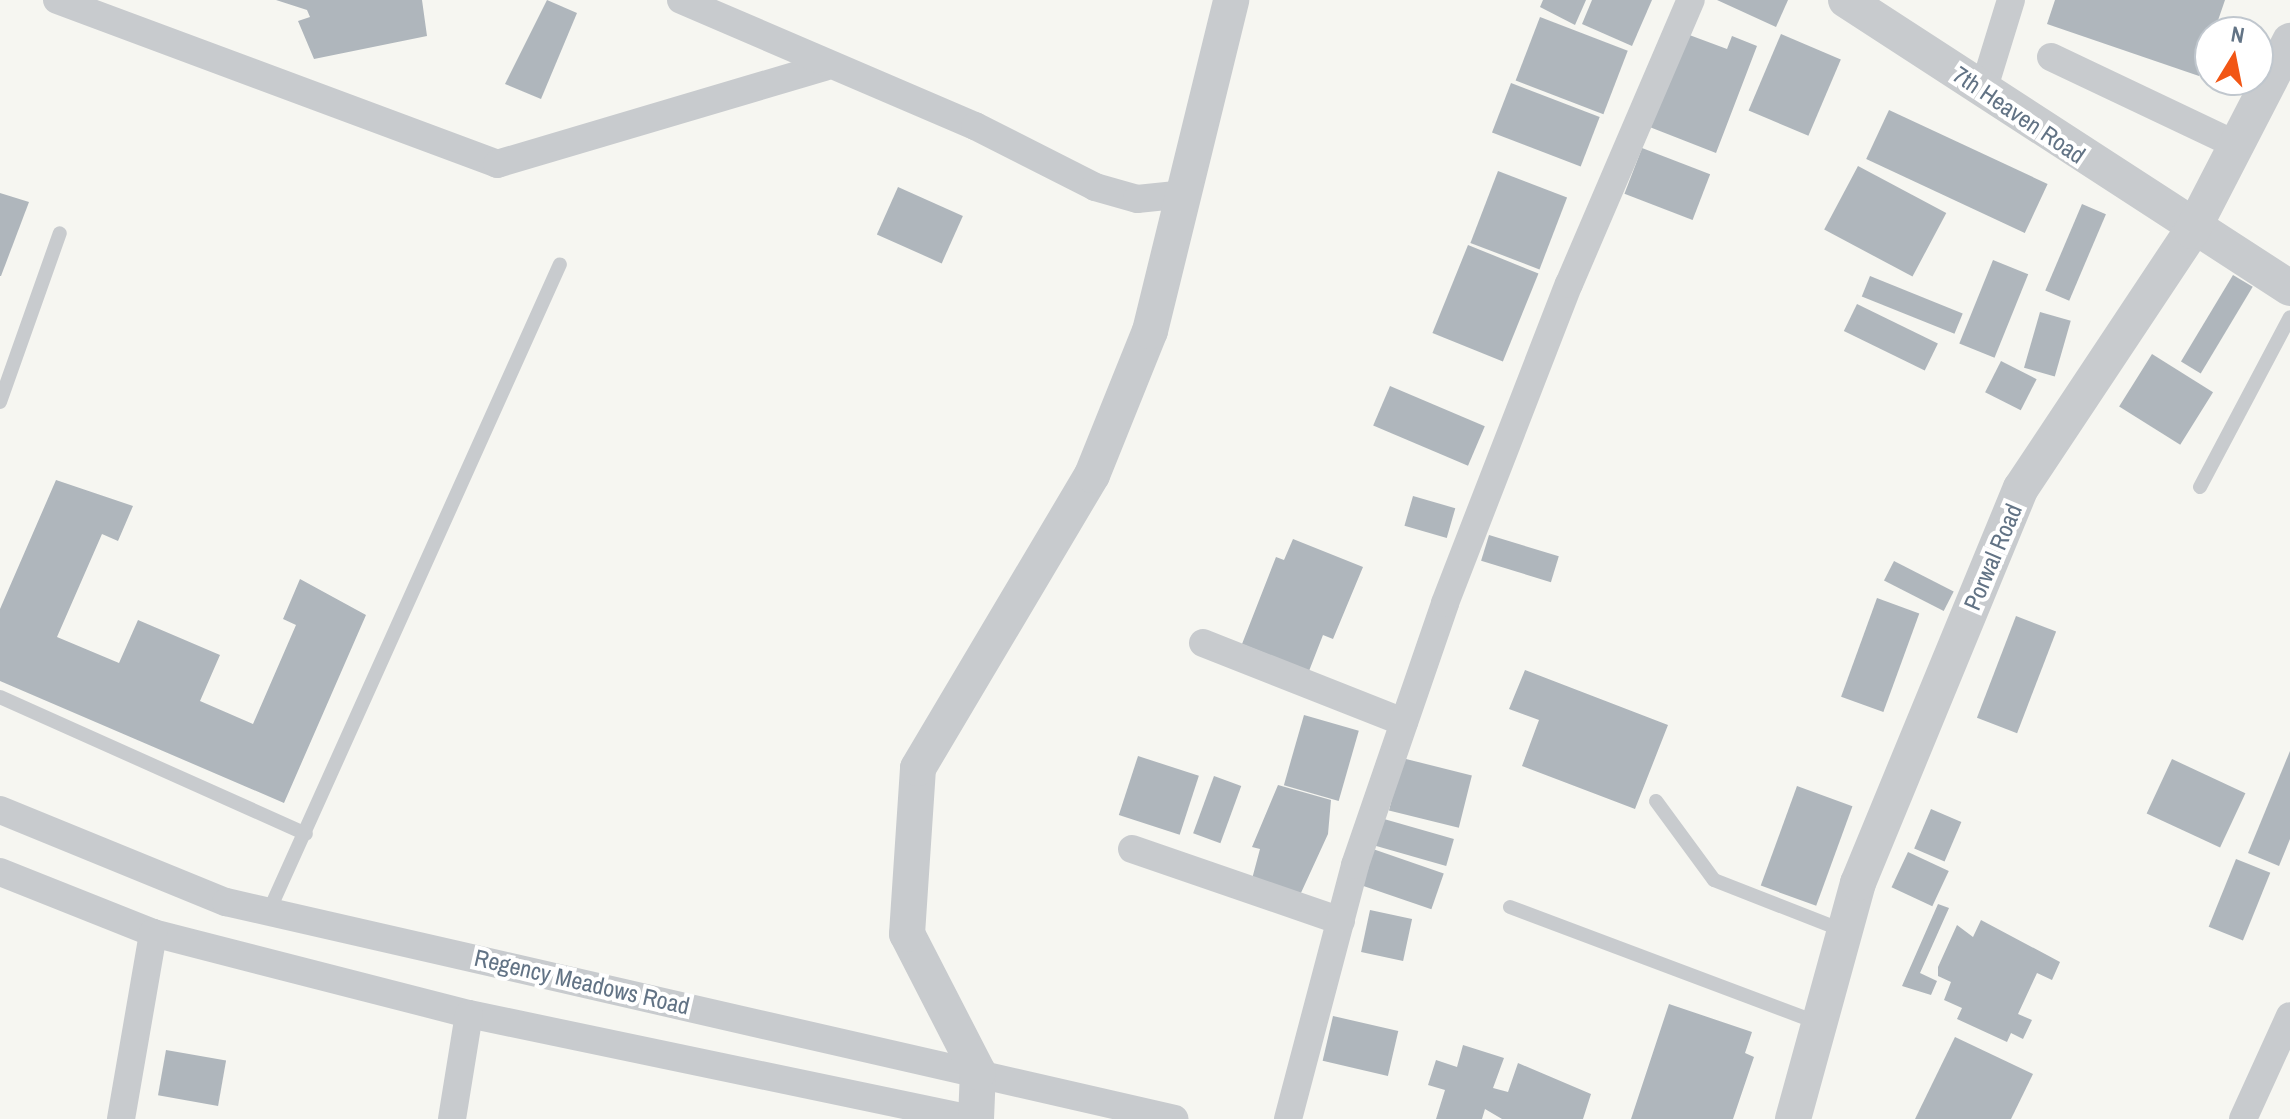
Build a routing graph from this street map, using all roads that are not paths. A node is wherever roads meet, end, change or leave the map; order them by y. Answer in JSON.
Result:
{"nodes":[{"id":1,"x":57,"y":0,"type":"edge"},
{"id":2,"x":681,"y":0,"type":"edge"},
{"id":3,"x":1231,"y":0,"type":"edge"},
{"id":4,"x":1691,"y":0,"type":"edge"},
{"id":5,"x":1846,"y":0,"type":"edge"},
{"id":6,"x":2011,"y":0,"type":"edge"},
{"id":7,"x":2290,"y":41,"type":"edge"},
{"id":8,"x":2051,"y":57,"type":"dead end"},
{"id":9,"x":825,"y":67,"type":"junction"},
{"id":10,"x":1983,"y":91,"type":"junction"},
{"id":11,"x":2236,"y":145,"type":"junction"},
{"id":12,"x":1186,"y":194,"type":"junction"},
{"id":13,"x":2192,"y":231,"type":"junction"},
{"id":14,"x":60,"y":233,"type":"dead end"},
{"id":15,"x":560,"y":264,"type":"dead end"},
{"id":16,"x":2290,"y":288,"type":"edge"},
{"id":17,"x":2290,"y":317,"type":"edge"},
{"id":18,"x":0,"y":402,"type":"edge"},
{"id":19,"x":2200,"y":487,"type":"dead end"},
{"id":20,"x":1203,"y":643,"type":"dead end"},
{"id":21,"x":0,"y":697,"type":"edge"},
{"id":22,"x":1404,"y":722,"type":"junction"},
{"id":23,"x":1656,"y":801,"type":"dead end"},
{"id":24,"x":0,"y":810,"type":"edge"},
{"id":25,"x":306,"y":834,"type":"junction"},
{"id":26,"x":1132,"y":849,"type":"dead end"},
{"id":27,"x":0,"y":872,"type":"edge"},
{"id":28,"x":1510,"y":907,"type":"dead end"},
{"id":29,"x":269,"y":911,"type":"junction"},
{"id":30,"x":1341,"y":921,"type":"junction"},
{"id":31,"x":1844,"y":931,"type":"junction"},
{"id":32,"x":153,"y":933,"type":"junction"},
{"id":33,"x":469,"y":1014,"type":"junction"},
{"id":34,"x":2290,"y":1016,"type":"edge"},
{"id":35,"x":1819,"y":1023,"type":"junction"},
{"id":36,"x":978,"y":1072,"type":"junction"},
{"id":37,"x":121,"y":1119,"type":"edge"},
{"id":38,"x":452,"y":1119,"type":"edge"},
{"id":39,"x":973,"y":1119,"type":"edge"},
{"id":40,"x":1175,"y":1119,"type":"edge"},
{"id":41,"x":1288,"y":1119,"type":"edge"},
{"id":42,"x":1793,"y":1119,"type":"edge"},
{"id":43,"x":2243,"y":1119,"type":"edge"}],
"edges":[{"from":1,"to":9,"type":"street"},
{"from":2,"to":9,"type":"street"},
{"from":3,"to":12,"type":"street"},
{"from":4,"to":22,"type":"street"},
{"from":5,"to":10,"type":"street","name":"7th Heaven Road"},
{"from":6,"to":10,"type":"street"},
{"from":7,"to":11,"type":"street","name":"Porwal Road"},
{"from":8,"to":11,"type":"street"},
{"from":9,"to":12,"type":"street"},
{"from":10,"to":13,"type":"street","name":"7th Heaven Road"},
{"from":11,"to":13,"type":"street","name":"Porwal Road"},
{"from":12,"to":36,"type":"street"},
{"from":13,"to":16,"type":"street","name":"7th Heaven Road"},
{"from":13,"to":31,"type":"street","name":"Porwal Road"},
{"from":14,"to":18,"type":"lane"},
{"from":15,"to":25,"type":"lane"},
{"from":17,"to":19,"type":"lane"},
{"from":20,"to":22,"type":"street"},
{"from":21,"to":25,"type":"lane"},
{"from":22,"to":30,"type":"street"},
{"from":23,"to":31,"type":"lane"},
{"from":24,"to":29,"type":"street","name":"Regency Meadows Road"},
{"from":25,"to":29,"type":"lane"},
{"from":26,"to":30,"type":"street"},
{"from":27,"to":32,"type":"street"},
{"from":28,"to":35,"type":"lane"},
{"from":29,"to":36,"type":"street","name":"Regency Meadows Road"},
{"from":30,"to":41,"type":"street"},
{"from":31,"to":35,"type":"street","name":"Porwal Road"},
{"from":32,"to":33,"type":"street"},
{"from":32,"to":37,"type":"street"},
{"from":33,"to":38,"type":"street"},
{"from":33,"to":39,"type":"street"},
{"from":34,"to":43,"type":"street"},
{"from":35,"to":42,"type":"street","name":"Porwal Road"},
{"from":36,"to":39,"type":"street"},
{"from":36,"to":40,"type":"street","name":"Regency Meadows Road"}]}
